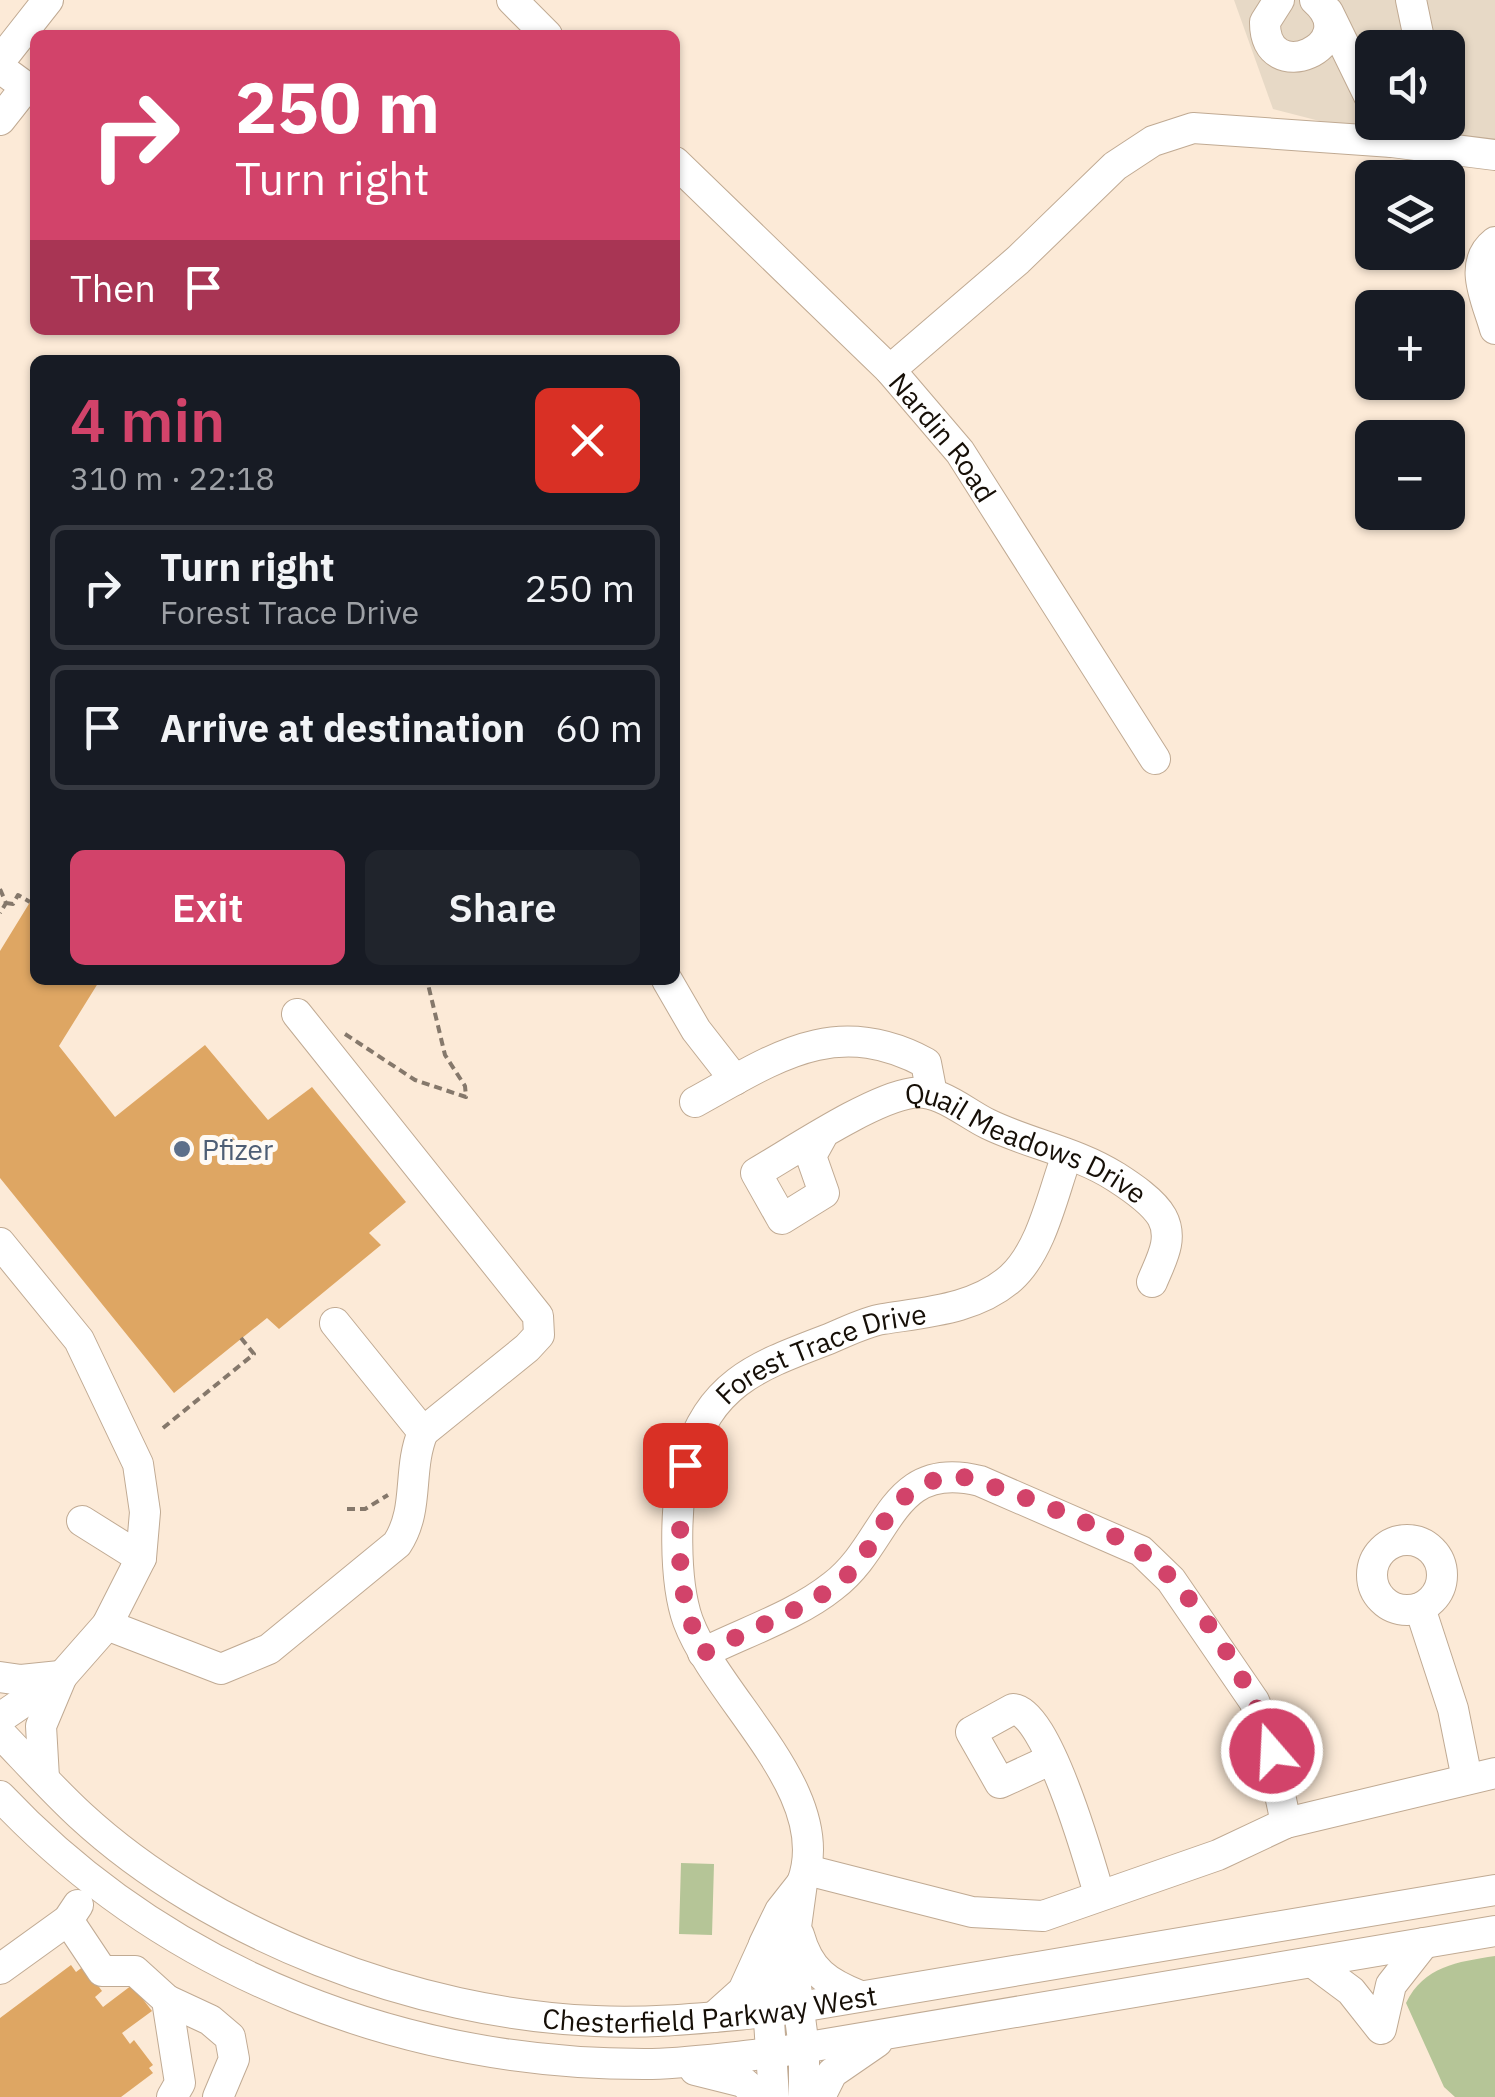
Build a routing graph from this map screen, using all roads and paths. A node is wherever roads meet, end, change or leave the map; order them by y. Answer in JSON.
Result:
{"nodes":[{"id":1,"x":512,"y":0,"type":"edge"},
{"id":2,"x":1279,"y":0,"type":"edge"},
{"id":3,"x":1411,"y":0,"type":"edge"},
{"id":4,"x":44,"y":1,"type":"edge"},
{"id":5,"x":1325,"y":5,"type":"edge"},
{"id":6,"x":542,"y":30,"type":"edge"},
{"id":7,"x":1417,"y":30,"type":"edge"},
{"id":8,"x":1355,"y":60,"type":"edge"},
{"id":9,"x":0,"y":64,"type":"edge"},
{"id":10,"x":0,"y":120,"type":"edge"},
{"id":11,"x":1355,"y":131,"type":"edge"},
{"id":12,"x":1451,"y":140,"type":"edge"},
{"id":13,"x":1495,"y":156,"type":"edge"},
{"id":14,"x":680,"y":167,"type":"edge"},
{"id":15,"x":1495,"y":242,"type":"edge"},
{"id":16,"x":1495,"y":329,"type":"edge"},
{"id":17,"x":890,"y":370,"type":"junction"},
{"id":18,"x":1155,"y":759,"type":"dead end"},
{"id":19,"x":0,"y":889,"type":"edge"},
{"id":20,"x":6,"y":902,"type":"junction"},
{"id":21,"x":30,"y":902,"type":"dead end"},
{"id":22,"x":0,"y":912,"type":"edge"},
{"id":23,"x":428,"y":985,"type":"edge"},
{"id":24,"x":670,"y":985,"type":"edge"},
{"id":25,"x":303,"y":1021,"type":"joint"},
{"id":26,"x":735,"y":1080,"type":"junction"},
{"id":27,"x":932,"y":1094,"type":"junction"},
{"id":28,"x":696,"y":1102,"type":"dead end"},
{"id":29,"x":822,"y":1136,"type":"dead end"},
{"id":30,"x":1068,"y":1154,"type":"junction"},
{"id":31,"x":0,"y":1243,"type":"edge"},
{"id":32,"x":1152,"y":1282,"type":"dead end"},
{"id":33,"x":336,"y":1323,"type":"dead end"},
{"id":34,"x":241,"y":1338,"type":"dead end"},
{"id":35,"x":163,"y":1428,"type":"dead end"},
{"id":36,"x":423,"y":1432,"type":"junction"},
{"id":37,"x":376,"y":1501,"type":"dead end"},
{"id":38,"x":346,"y":1509,"type":"dead end"},
{"id":39,"x":82,"y":1521,"type":"dead end"},
{"id":40,"x":141,"y":1558,"type":"junction"},
{"id":41,"x":1420,"y":1608,"type":"dead end"},
{"id":42,"x":107,"y":1625,"type":"junction"},
{"id":43,"x":704,"y":1653,"type":"junction"},
{"id":44,"x":63,"y":1675,"type":"junction"},
{"id":45,"x":0,"y":1677,"type":"edge"},
{"id":46,"x":0,"y":1718,"type":"edge"},
{"id":47,"x":0,"y":1733,"type":"edge"},
{"id":48,"x":1052,"y":1759,"type":"dead end"},
{"id":49,"x":1481,"y":1776,"type":"edge"},
{"id":50,"x":44,"y":1778,"type":"junction"},
{"id":51,"x":3,"y":1802,"type":"edge"},
{"id":52,"x":1286,"y":1822,"type":"junction"},
{"id":53,"x":805,"y":1876,"type":"junction"},
{"id":54,"x":94,"y":1882,"type":"junction"},
{"id":55,"x":1495,"y":1890,"type":"edge"},
{"id":56,"x":1099,"y":1894,"type":"junction"},
{"id":57,"x":68,"y":1920,"type":"junction"},
{"id":58,"x":798,"y":1930,"type":"junction"},
{"id":59,"x":1495,"y":1932,"type":"edge"},
{"id":60,"x":764,"y":1944,"type":"junction"},
{"id":61,"x":1424,"y":1944,"type":"junction"},
{"id":62,"x":1312,"y":1962,"type":"junction"},
{"id":63,"x":0,"y":1969,"type":"edge"},
{"id":64,"x":860,"y":1996,"type":"junction"},
{"id":65,"x":167,"y":2000,"type":"junction"},
{"id":66,"x":785,"y":2010,"type":"junction"},
{"id":67,"x":714,"y":2017,"type":"junction"},
{"id":68,"x":890,"y":2034,"type":"junction"},
{"id":69,"x":804,"y":2048,"type":"junction"},
{"id":70,"x":773,"y":2053,"type":"junction"},
{"id":71,"x":657,"y":2064,"type":"junction"},
{"id":72,"x":172,"y":2097,"type":"edge"},
{"id":73,"x":218,"y":2097,"type":"edge"},
{"id":74,"x":760,"y":2097,"type":"edge"},
{"id":75,"x":774,"y":2097,"type":"edge"},
{"id":76,"x":804,"y":2097,"type":"edge"},
{"id":77,"x":820,"y":2097,"type":"edge"}],
"edges":[{"from":1,"to":6,"type":"street"},
{"from":2,"to":5,"type":"street"},
{"from":3,"to":7,"type":"street"},
{"from":4,"to":9,"type":"street"},
{"from":5,"to":8,"type":"street"},
{"from":9,"to":10,"type":"street"},
{"from":11,"to":17,"type":"street"},
{"from":12,"to":13,"type":"street"},
{"from":14,"to":17,"type":"street","name":"Nardin Road"},
{"from":15,"to":16,"type":"street"},
{"from":17,"to":18,"type":"street","name":"Nardin Road"},
{"from":19,"to":20,"type":"path"},
{"from":20,"to":21,"type":"path"},
{"from":20,"to":22,"type":"path"},
{"from":23,"to":25,"type":"path"},
{"from":24,"to":26,"type":"street"},
{"from":25,"to":36,"type":"street"},
{"from":26,"to":27,"type":"street"},
{"from":26,"to":28,"type":"street"},
{"from":27,"to":29,"type":"street","name":"Quail Meadows Drive"},
{"from":27,"to":30,"type":"street","name":"Quail Meadows Drive"},
{"from":30,"to":32,"type":"street","name":"Quail Meadows Drive"},
{"from":30,"to":43,"type":"street","name":"Forest Trace Drive"},
{"from":31,"to":40,"type":"street"},
{"from":33,"to":36,"type":"street"},
{"from":34,"to":35,"type":"path"},
{"from":36,"to":42,"type":"street"},
{"from":37,"to":38,"type":"path"},
{"from":39,"to":40,"type":"street"},
{"from":40,"to":42,"type":"street"},
{"from":41,"to":49,"type":"street"},
{"from":42,"to":44,"type":"street"},
{"from":43,"to":52,"type":"street"},
{"from":43,"to":53,"type":"street","name":"Forest Trace Drive"},
{"from":44,"to":45,"type":"street"},
{"from":44,"to":46,"type":"street"},
{"from":44,"to":50,"type":"street"},
{"from":47,"to":50,"type":"street","name":"Chesterfield Parkway West"},
{"from":48,"to":56,"type":"street"},
{"from":49,"to":52,"type":"street"},
{"from":50,"to":67,"type":"street","name":"Chesterfield Parkway West"},
{"from":51,"to":54,"type":"street","name":"Chesterfield Parkway West"},
{"from":52,"to":56,"type":"street"},
{"from":53,"to":56,"type":"street"},
{"from":53,"to":58,"type":"street","name":"Forest Trace Drive"},
{"from":53,"to":60,"type":"street"},
{"from":54,"to":57,"type":"street"},
{"from":54,"to":71,"type":"street","name":"Chesterfield Parkway West"},
{"from":55,"to":64,"type":"street","name":"Chesterfield Parkway West"},
{"from":57,"to":63,"type":"street"},
{"from":57,"to":65,"type":"street"},
{"from":58,"to":64,"type":"street"},
{"from":58,"to":66,"type":"street","name":"Forest Trace Drive"},
{"from":59,"to":61,"type":"street","name":"Chesterfield Parkway West"},
{"from":60,"to":66,"type":"street","name":"Forest Trace Drive"},
{"from":60,"to":67,"type":"street"},
{"from":61,"to":62,"type":"street","name":"Chesterfield Parkway West"},
{"from":61,"to":62,"type":"street"},
{"from":62,"to":68,"type":"street","name":"Chesterfield Parkway West"},
{"from":64,"to":66,"type":"street","name":"Chesterfield Parkway West"},
{"from":65,"to":72,"type":"street"},
{"from":65,"to":73,"type":"street"},
{"from":66,"to":67,"type":"street","name":"Chesterfield Parkway West"},
{"from":66,"to":69,"type":"street","name":"Forest Trace Drive"},
{"from":66,"to":70,"type":"street","name":"Forest Trace Drive"},
{"from":68,"to":69,"type":"street","name":"Chesterfield Parkway West"},
{"from":68,"to":77,"type":"street"},
{"from":69,"to":70,"type":"street","name":"Chesterfield Parkway West"},
{"from":69,"to":76,"type":"street","name":"Forest Trace Drive"},
{"from":70,"to":71,"type":"street","name":"Chesterfield Parkway West"},
{"from":70,"to":75,"type":"street","name":"Forest Trace Drive"},
{"from":71,"to":74,"type":"street"}]}
